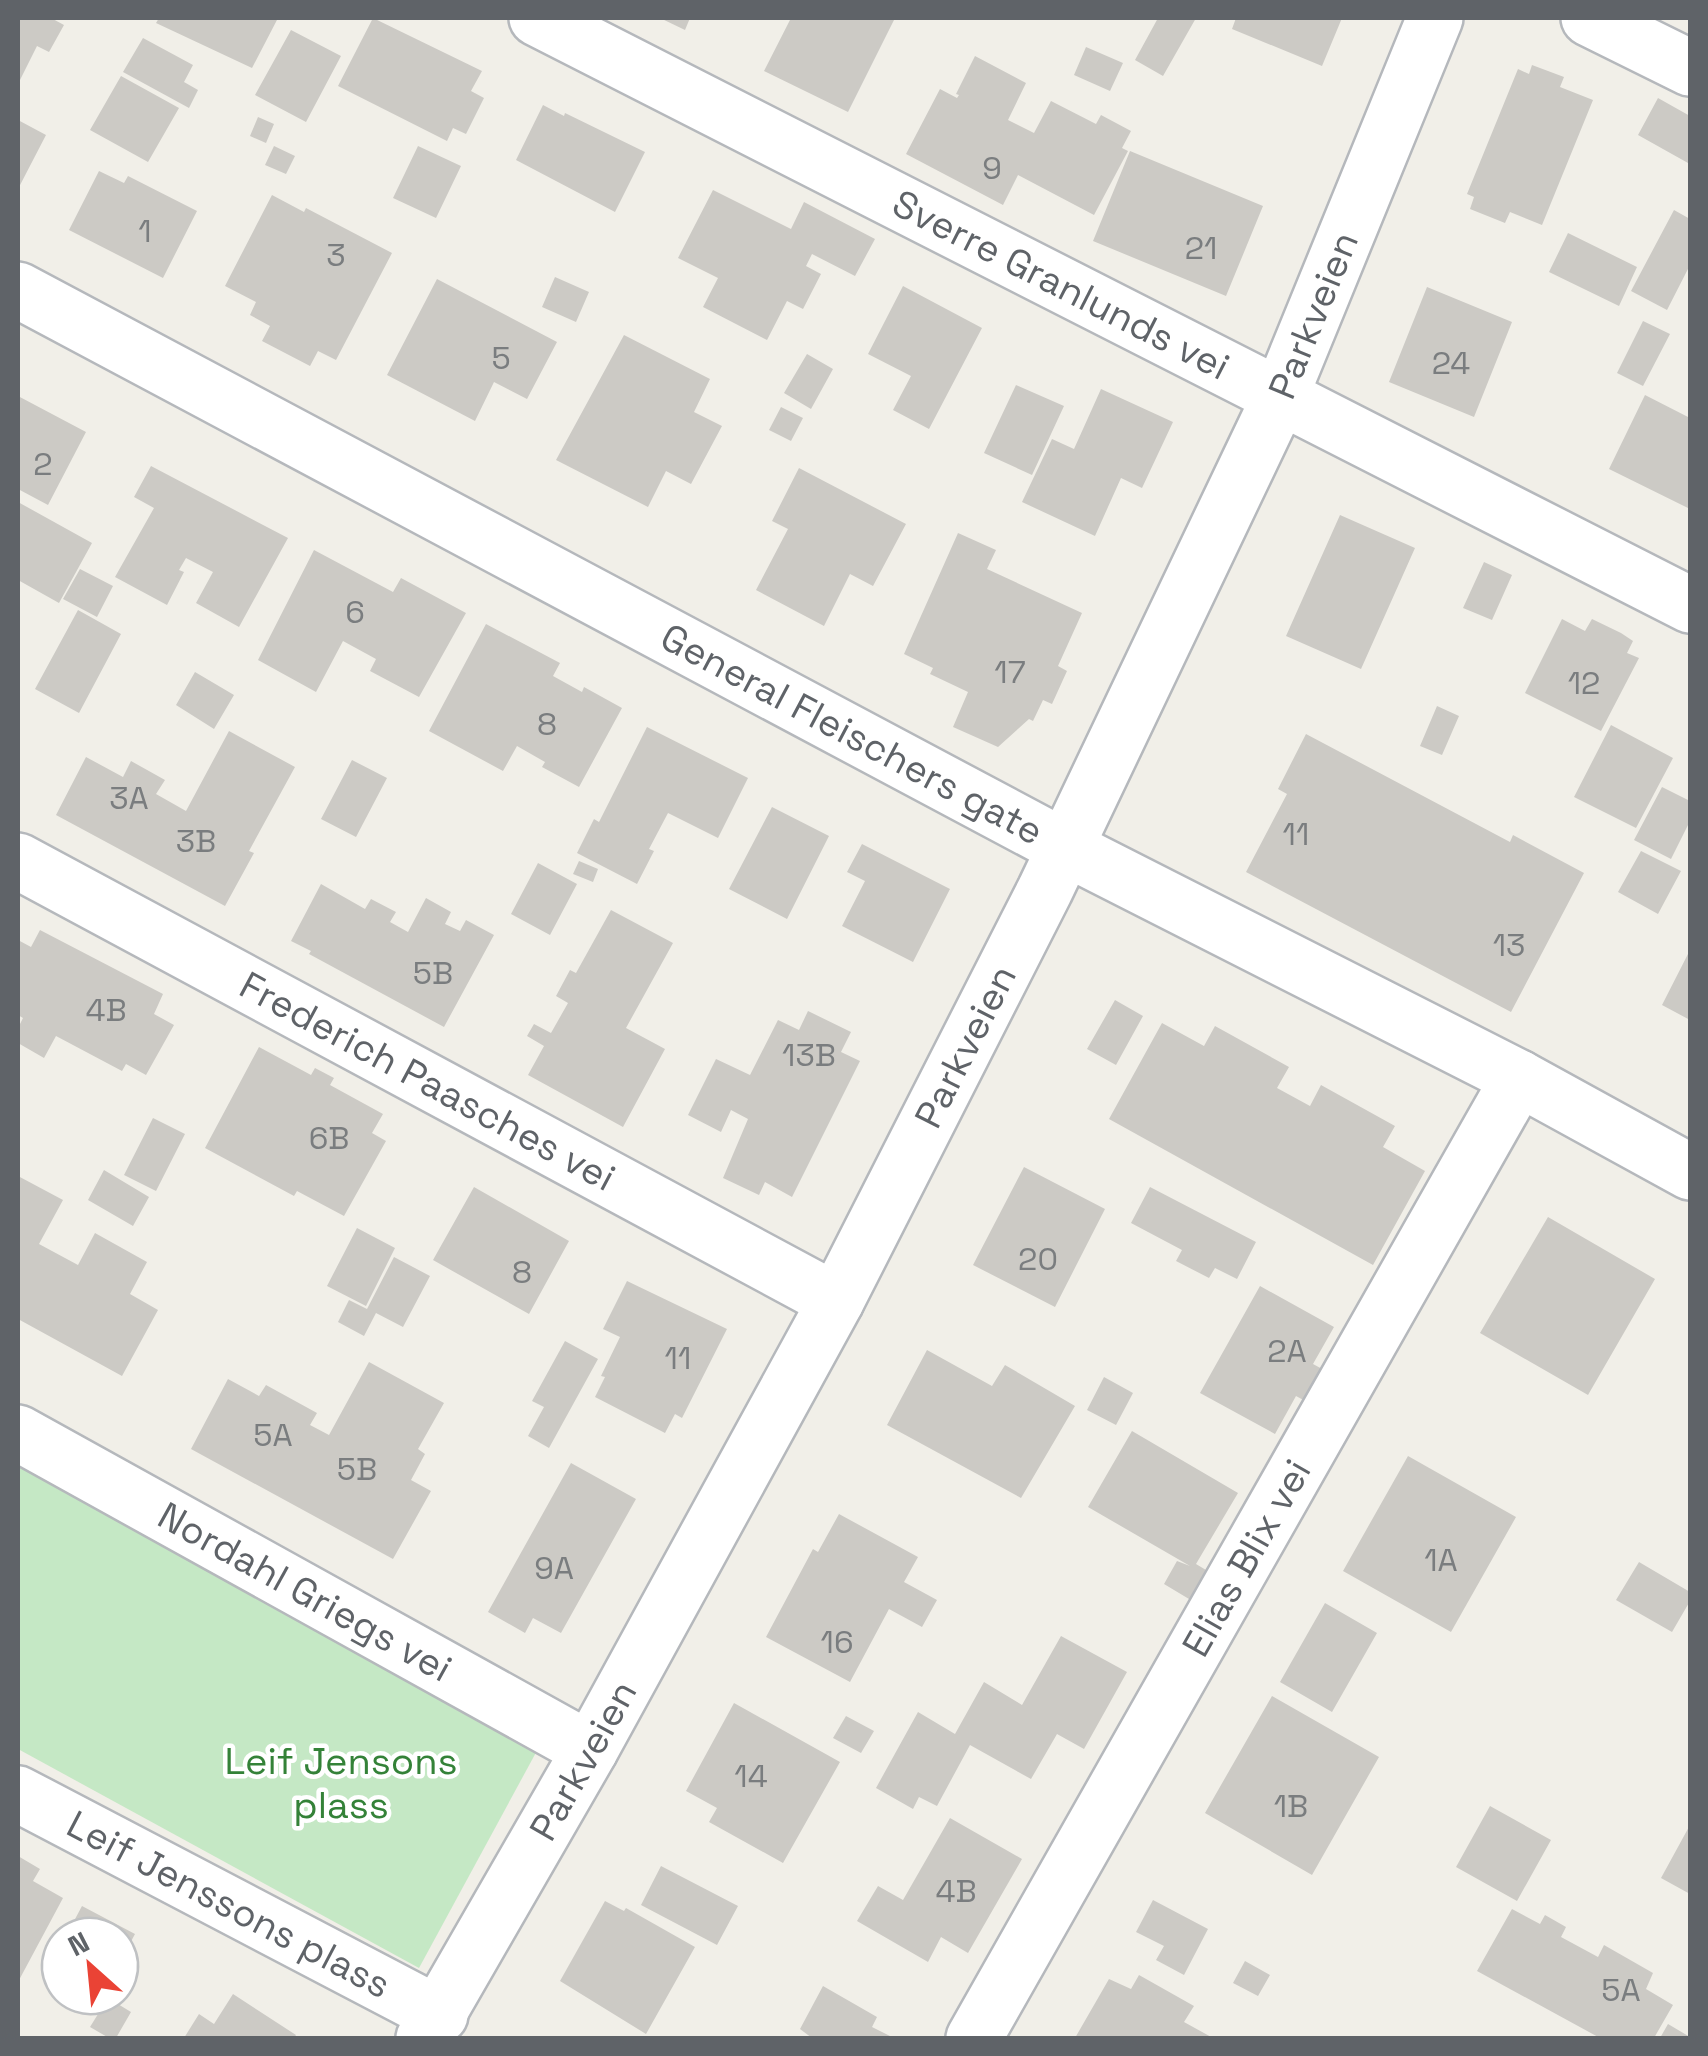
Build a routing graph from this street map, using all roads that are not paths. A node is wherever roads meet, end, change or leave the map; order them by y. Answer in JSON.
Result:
{"nodes":[{"id":1,"x":537,"y":18,"type":"edge"},
{"id":2,"x":1434,"y":18,"type":"edge"},
{"id":3,"x":1589,"y":18,"type":"edge"},
{"id":4,"x":1690,"y":68,"type":"edge"},
{"id":5,"x":18,"y":290,"type":"edge"},
{"id":6,"x":1280,"y":397,"type":"junction"},
{"id":7,"x":1690,"y":605,"type":"edge"},
{"id":8,"x":1064,"y":847,"type":"junction"},
{"id":9,"x":18,"y":861,"type":"edge"},
{"id":10,"x":1519,"y":1078,"type":"junction"},
{"id":11,"x":1690,"y":1172,"type":"edge"},
{"id":12,"x":836,"y":1302,"type":"junction"},
{"id":13,"x":18,"y":1433,"type":"edge"},
{"id":14,"x":590,"y":1750,"type":"junction"},
{"id":15,"x":18,"y":1794,"type":"edge"},
{"id":16,"x":432,"y":2027,"type":"edge"},
{"id":17,"x":974,"y":2038,"type":"edge"}],
"edges":[{"from":1,"to":6,"type":"street","name":"Sverre Granlunds vei"},
{"from":2,"to":6,"type":"street","name":"Parkveien"},
{"from":3,"to":4,"type":"street"},
{"from":5,"to":8,"type":"street","name":"General Fleischers gate"},
{"from":6,"to":7,"type":"street","name":"Sverre Granlunds vei"},
{"from":6,"to":8,"type":"street","name":"Parkveien"},
{"from":8,"to":10,"type":"street","name":"General Fleischers gate"},
{"from":8,"to":12,"type":"street","name":"Parkveien"},
{"from":9,"to":12,"type":"street","name":"Frederich Paasches vei"},
{"from":10,"to":11,"type":"street","name":"General Fleischers gate"},
{"from":10,"to":17,"type":"street","name":"Elias Blix vei"},
{"from":12,"to":14,"type":"street","name":"Parkveien"},
{"from":13,"to":14,"type":"street","name":"Nordahl Griegs vei"},
{"from":14,"to":16,"type":"street","name":"Parkveien"},
{"from":15,"to":16,"type":"street","name":"Leif Jenssons plass"}]}
